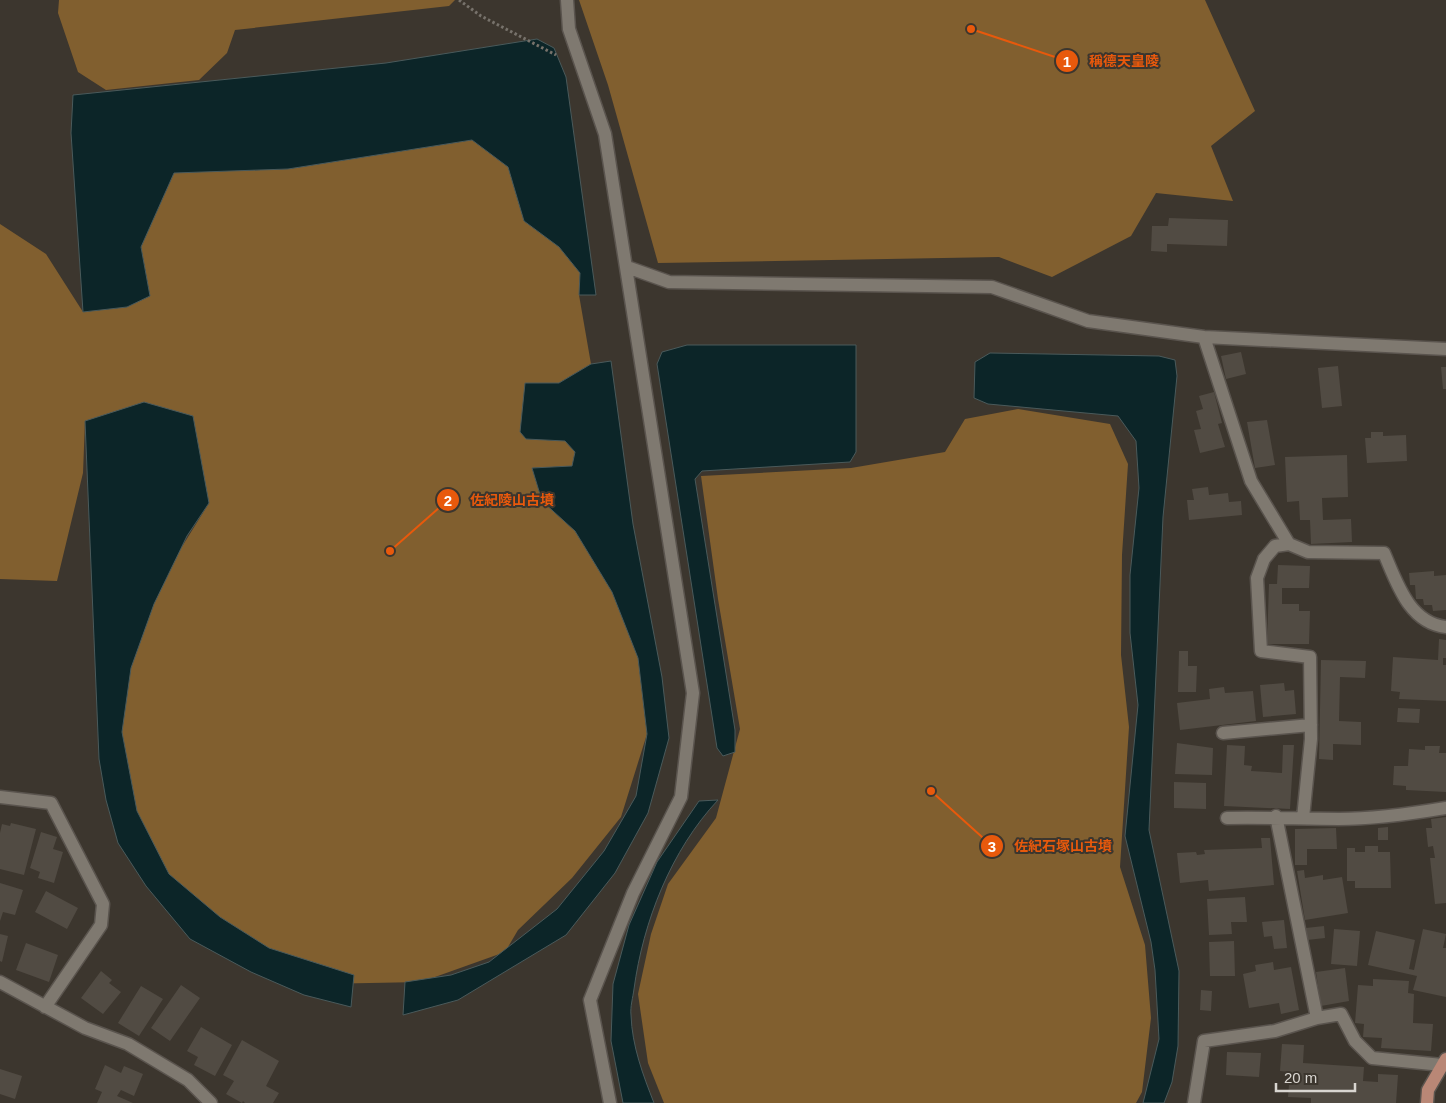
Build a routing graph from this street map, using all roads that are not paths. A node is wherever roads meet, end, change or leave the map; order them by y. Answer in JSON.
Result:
{"nodes":[{"id":1,"x":567,"y":0,"type":"edge"},
{"id":2,"x":627,"y":267,"type":"junction"},
{"id":3,"x":1204,"y":338,"type":"junction"},
{"id":4,"x":1446,"y":349,"type":"edge"},
{"id":5,"x":1289,"y":544,"type":"junction"},
{"id":6,"x":1446,"y":627,"type":"edge"},
{"id":7,"x":1311,"y":725,"type":"junction"},
{"id":8,"x":1223,"y":733,"type":"dead end"},
{"id":9,"x":0,"y":797,"type":"edge"},
{"id":10,"x":1446,"y":808,"type":"edge"},
{"id":11,"x":1276,"y":816,"type":"junction"},
{"id":12,"x":1227,"y":818,"type":"dead end"},
{"id":13,"x":1303,"y":818,"type":"junction"},
{"id":14,"x":0,"y":982,"type":"edge"},
{"id":15,"x":45,"y":1007,"type":"junction"},
{"id":16,"x":1317,"y":1018,"type":"junction"},
{"id":17,"x":1444,"y":1062,"type":"edge"},
{"id":18,"x":211,"y":1103,"type":"edge"},
{"id":19,"x":610,"y":1103,"type":"edge"},
{"id":20,"x":1194,"y":1103,"type":"edge"},
{"id":21,"x":1426,"y":1103,"type":"edge"}],
"edges":[{"from":1,"to":2,"type":"street"},
{"from":2,"to":3,"type":"street"},
{"from":2,"to":19,"type":"street"},
{"from":3,"to":4,"type":"street"},
{"from":3,"to":5,"type":"street"},
{"from":5,"to":6,"type":"street"},
{"from":5,"to":7,"type":"street"},
{"from":7,"to":8,"type":"street"},
{"from":7,"to":13,"type":"street"},
{"from":9,"to":15,"type":"street"},
{"from":10,"to":13,"type":"street"},
{"from":11,"to":12,"type":"street"},
{"from":11,"to":13,"type":"street"},
{"from":11,"to":16,"type":"street"},
{"from":14,"to":15,"type":"street"},
{"from":15,"to":18,"type":"street"},
{"from":16,"to":17,"type":"street"},
{"from":16,"to":20,"type":"street"},
{"from":17,"to":21,"type":"main road"}]}
